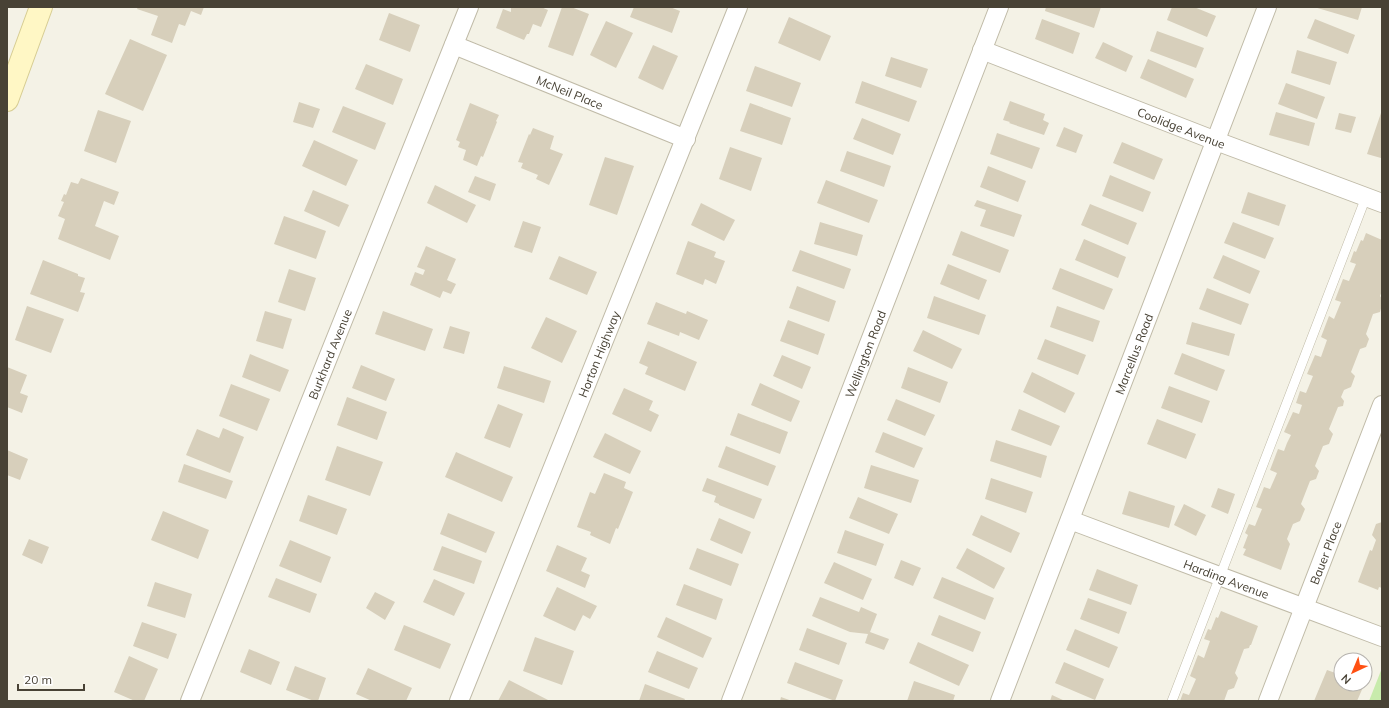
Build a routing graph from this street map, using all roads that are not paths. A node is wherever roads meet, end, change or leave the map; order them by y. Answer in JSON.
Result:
{"nodes":[{"id":1,"x":41,"y":7,"type":"edge"},
{"id":2,"x":469,"y":7,"type":"edge"},
{"id":3,"x":738,"y":7,"type":"edge"},
{"id":4,"x":999,"y":7,"type":"edge"},
{"id":5,"x":1267,"y":7,"type":"edge"},
{"id":6,"x":454,"y":45,"type":"junction"},
{"id":7,"x":982,"y":50,"type":"junction"},
{"id":8,"x":7,"y":100,"type":"edge"},
{"id":9,"x":686,"y":139,"type":"junction"},
{"id":10,"x":1216,"y":141,"type":"junction"},
{"id":11,"x":1374,"y":200,"type":"edge"},
{"id":12,"x":1382,"y":405,"type":"edge"},
{"id":13,"x":1070,"y":520,"type":"junction"},
{"id":14,"x":1220,"y":576,"type":"junction"},
{"id":15,"x":1304,"y":607,"type":"junction"},
{"id":16,"x":1382,"y":637,"type":"edge"},
{"id":17,"x":191,"y":701,"type":"edge"},
{"id":18,"x":459,"y":701,"type":"edge"},
{"id":19,"x":731,"y":701,"type":"edge"},
{"id":20,"x":1000,"y":701,"type":"edge"},
{"id":21,"x":1172,"y":701,"type":"edge"},
{"id":22,"x":1268,"y":701,"type":"edge"}],
"edges":[{"from":1,"to":8,"type":"main road"},
{"from":2,"to":6,"type":"street","name":"Burkhard Avenue"},
{"from":3,"to":9,"type":"street","name":"Horton Highway"},
{"from":4,"to":7,"type":"street","name":"Wellington Road"},
{"from":5,"to":10,"type":"street","name":"Marcellus Road"},
{"from":6,"to":9,"type":"street","name":"McNeil Place"},
{"from":6,"to":17,"type":"street","name":"Burkhard Avenue"},
{"from":7,"to":10,"type":"street","name":"Coolidge Avenue"},
{"from":7,"to":19,"type":"street","name":"Wellington Road"},
{"from":9,"to":18,"type":"street","name":"Horton Highway"},
{"from":10,"to":11,"type":"street","name":"Coolidge Avenue"},
{"from":10,"to":13,"type":"street","name":"Marcellus Road"},
{"from":11,"to":14,"type":"lane"},
{"from":12,"to":15,"type":"street","name":"Bauer Place"},
{"from":13,"to":14,"type":"street","name":"Harding Avenue"},
{"from":13,"to":20,"type":"street","name":"Marcellus Road"},
{"from":14,"to":15,"type":"street","name":"Harding Avenue"},
{"from":14,"to":21,"type":"lane"},
{"from":15,"to":16,"type":"street","name":"Harding Avenue"},
{"from":15,"to":22,"type":"street","name":"Bauer Place"}]}
